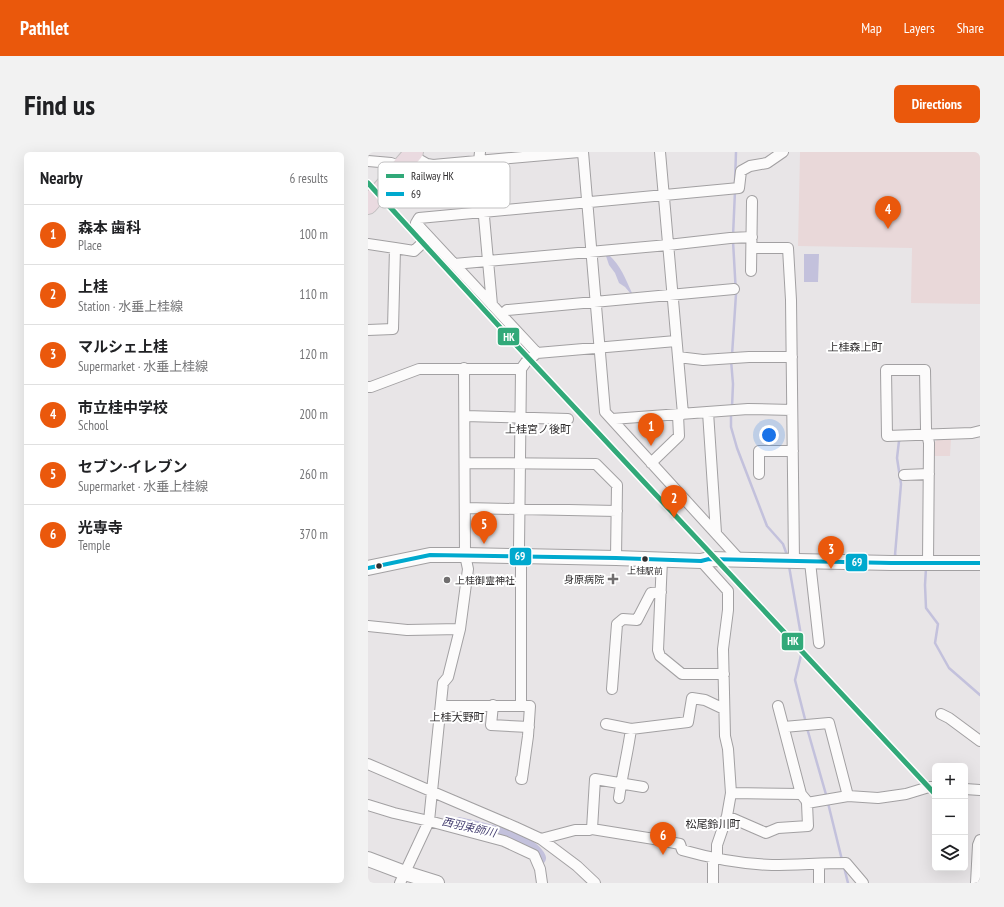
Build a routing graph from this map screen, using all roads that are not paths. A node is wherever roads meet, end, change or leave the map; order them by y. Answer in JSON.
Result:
{"nodes":[{"id":1,"x":579,"y":152,"type":"edge"},
{"id":2,"x":583,"y":152,"type":"edge"},
{"id":3,"x":660,"y":152,"type":"edge"},
{"id":4,"x":783,"y":152,"type":"edge"},
{"id":5,"x":480,"y":156,"type":"edge"},
{"id":6,"x":409,"y":158,"type":"edge"},
{"id":7,"x":368,"y":161,"type":"edge"},
{"id":8,"x":380,"y":162,"type":"edge"},
{"id":9,"x":395,"y":162,"type":"edge"},
{"id":10,"x":421,"y":162,"type":"edge"},
{"id":11,"x":449,"y":162,"type":"edge"},
{"id":12,"x":378,"y":194,"type":"edge"},
{"id":13,"x":664,"y":195,"type":"junction"},
{"id":14,"x":752,"y":201,"type":"dead end"},
{"id":15,"x":587,"y":202,"type":"junction"},
{"id":16,"x":368,"y":205,"type":"edge"},
{"id":17,"x":483,"y":208,"type":"edge"},
{"id":18,"x":483,"y":211,"type":"junction"},
{"id":19,"x":752,"y":237,"type":"junction"},
{"id":20,"x":429,"y":238,"type":"junction"},
{"id":21,"x":368,"y":244,"type":"edge"},
{"id":22,"x":668,"y":245,"type":"junction"},
{"id":23,"x":395,"y":248,"type":"junction"},
{"id":24,"x":752,"y":248,"type":"junction"},
{"id":25,"x":592,"y":252,"type":"junction"},
{"id":26,"x":488,"y":261,"type":"junction"},
{"id":27,"x":454,"y":264,"type":"junction"},
{"id":28,"x":751,"y":271,"type":"dead end"},
{"id":29,"x":734,"y":289,"type":"dead end"},
{"id":30,"x":673,"y":296,"type":"junction"},
{"id":31,"x":596,"y":302,"type":"junction"},
{"id":32,"x":492,"y":305,"type":"junction"},
{"id":33,"x":502,"y":315,"type":"junction"},
{"id":34,"x":368,"y":330,"type":"edge"},
{"id":35,"x":676,"y":341,"type":"junction"},
{"id":36,"x":600,"y":349,"type":"junction"},
{"id":37,"x":537,"y":353,"type":"junction"},
{"id":38,"x":678,"y":357,"type":"junction"},
{"id":39,"x":792,"y":357,"type":"junction"},
{"id":40,"x":464,"y":368,"type":"junction"},
{"id":41,"x":521,"y":369,"type":"junction"},
{"id":42,"x":368,"y":387,"type":"edge"},
{"id":43,"x":792,"y":410,"type":"junction"},
{"id":44,"x":708,"y":412,"type":"junction"},
{"id":45,"x":680,"y":415,"type":"junction"},
{"id":46,"x":465,"y":416,"type":"junction"},
{"id":47,"x":520,"y":418,"type":"junction"},
{"id":48,"x":568,"y":419,"type":"dead end"},
{"id":49,"x":612,"y":419,"type":"junction"},
{"id":50,"x":980,"y":431,"type":"edge"},
{"id":51,"x":928,"y":435,"type":"junction"},
{"id":52,"x":793,"y":451,"type":"junction"},
{"id":53,"x":465,"y":463,"type":"junction"},
{"id":54,"x":651,"y":463,"type":"junction"},
{"id":55,"x":520,"y":464,"type":"junction"},
{"id":56,"x":759,"y":474,"type":"dead end"},
{"id":57,"x":904,"y":474,"type":"dead end"},
{"id":58,"x":929,"y":474,"type":"junction"},
{"id":59,"x":465,"y":508,"type":"junction"},
{"id":60,"x":520,"y":509,"type":"junction"},
{"id":61,"x":617,"y":510,"type":"junction"},
{"id":62,"x":716,"y":533,"type":"junction"},
{"id":63,"x":465,"y":555,"type":"junction"},
{"id":64,"x":521,"y":556,"type":"junction"},
{"id":65,"x":616,"y":558,"type":"junction"},
{"id":66,"x":662,"y":560,"type":"junction"},
{"id":67,"x":740,"y":560,"type":"junction"},
{"id":68,"x":701,"y":561,"type":"junction"},
{"id":69,"x":794,"y":561,"type":"junction"},
{"id":70,"x":810,"y":562,"type":"junction"},
{"id":71,"x":928,"y":563,"type":"junction"},
{"id":72,"x":980,"y":563,"type":"edge"},
{"id":73,"x":368,"y":568,"type":"edge"},
{"id":74,"x":661,"y":592,"type":"junction"},
{"id":75,"x":368,"y":626,"type":"edge"},
{"id":76,"x":460,"y":629,"type":"junction"},
{"id":77,"x":819,"y":643,"type":"dead end"},
{"id":78,"x":724,"y":674,"type":"junction"},
{"id":79,"x":612,"y":688,"type":"dead end"},
{"id":80,"x":493,"y":705,"type":"junction"},
{"id":81,"x":441,"y":706,"type":"junction"},
{"id":82,"x":521,"y":706,"type":"junction"},
{"id":83,"x":778,"y":706,"type":"dead end"},
{"id":84,"x":724,"y":709,"type":"junction"},
{"id":85,"x":941,"y":714,"type":"dead end"},
{"id":86,"x":606,"y":724,"type":"dead end"},
{"id":87,"x":529,"y":727,"type":"junction"},
{"id":88,"x":784,"y":727,"type":"junction"},
{"id":89,"x":631,"y":729,"type":"junction"},
{"id":90,"x":980,"y":741,"type":"edge"},
{"id":91,"x":368,"y":764,"type":"edge"},
{"id":92,"x":521,"y":779,"type":"dead end"},
{"id":93,"x":621,"y":783,"type":"junction"},
{"id":94,"x":643,"y":787,"type":"dead end"},
{"id":95,"x":932,"y":788,"type":"edge"},
{"id":96,"x":968,"y":789,"type":"edge"},
{"id":97,"x":980,"y":790,"type":"edge"},
{"id":98,"x":433,"y":792,"type":"junction"},
{"id":99,"x":731,"y":793,"type":"junction"},
{"id":100,"x":848,"y":796,"type":"junction"},
{"id":101,"x":619,"y":798,"type":"dead end"},
{"id":102,"x":804,"y":798,"type":"junction"},
{"id":103,"x":368,"y":805,"type":"edge"},
{"id":104,"x":726,"y":816,"type":"junction"},
{"id":105,"x":430,"y":818,"type":"junction"},
{"id":106,"x":592,"y":829,"type":"junction"},
{"id":107,"x":541,"y":840,"type":"junction"},
{"id":108,"x":980,"y":840,"type":"edge"},
{"id":109,"x":715,"y":858,"type":"junction"},
{"id":110,"x":368,"y":859,"type":"edge"},
{"id":111,"x":819,"y":864,"type":"junction"},
{"id":112,"x":402,"y":878,"type":"edge"},
{"id":113,"x":437,"y":883,"type":"edge"},
{"id":114,"x":542,"y":883,"type":"edge"},
{"id":115,"x":595,"y":883,"type":"edge"},
{"id":116,"x":713,"y":883,"type":"edge"},
{"id":117,"x":819,"y":883,"type":"edge"},
{"id":118,"x":863,"y":883,"type":"edge"},
{"id":119,"x":976,"y":883,"type":"edge"}],
"edges":[{"from":1,"to":5,"type":"street"},
{"from":2,"to":15,"type":"street"},
{"from":3,"to":13,"type":"street"},
{"from":4,"to":13,"type":"street"},
{"from":5,"to":11,"type":"street"},
{"from":6,"to":9,"type":"street"},
{"from":6,"to":10,"type":"street"},
{"from":7,"to":8,"type":"street"},
{"from":12,"to":16,"type":"highway"},
{"from":13,"to":15,"type":"street"},
{"from":13,"to":22,"type":"street"},
{"from":14,"to":19,"type":"street"},
{"from":15,"to":18,"type":"street"},
{"from":15,"to":25,"type":"street"},
{"from":17,"to":18,"type":"street"},
{"from":18,"to":20,"type":"street"},
{"from":18,"to":26,"type":"street"},
{"from":19,"to":22,"type":"street"},
{"from":19,"to":24,"type":"street"},
{"from":20,"to":23,"type":"street"},
{"from":20,"to":27,"type":"street"},
{"from":21,"to":23,"type":"street"},
{"from":22,"to":25,"type":"street"},
{"from":22,"to":30,"type":"street"},
{"from":23,"to":34,"type":"street"},
{"from":24,"to":28,"type":"street"},
{"from":24,"to":39,"type":"street"},
{"from":25,"to":26,"type":"street"},
{"from":25,"to":31,"type":"street"},
{"from":26,"to":27,"type":"street"},
{"from":26,"to":32,"type":"street"},
{"from":27,"to":32,"type":"street"},
{"from":29,"to":30,"type":"street"},
{"from":30,"to":31,"type":"street"},
{"from":30,"to":35,"type":"street"},
{"from":31,"to":33,"type":"street"},
{"from":31,"to":36,"type":"street"},
{"from":32,"to":33,"type":"street"},
{"from":33,"to":37,"type":"street"},
{"from":35,"to":36,"type":"street"},
{"from":35,"to":38,"type":"street"},
{"from":36,"to":37,"type":"street"},
{"from":36,"to":49,"type":"street"},
{"from":37,"to":41,"type":"street"},
{"from":38,"to":39,"type":"street"},
{"from":38,"to":45,"type":"street"},
{"from":39,"to":43,"type":"street"},
{"from":40,"to":41,"type":"street"},
{"from":40,"to":42,"type":"street"},
{"from":40,"to":46,"type":"street"},
{"from":41,"to":47,"type":"street"},
{"from":43,"to":44,"type":"street"},
{"from":43,"to":52,"type":"street"},
{"from":44,"to":45,"type":"street"},
{"from":44,"to":62,"type":"street"},
{"from":45,"to":49,"type":"street"},
{"from":45,"to":54,"type":"street"},
{"from":46,"to":47,"type":"street"},
{"from":46,"to":53,"type":"street"},
{"from":47,"to":48,"type":"street"},
{"from":47,"to":55,"type":"street"},
{"from":49,"to":54,"type":"street"},
{"from":50,"to":51,"type":"street"},
{"from":51,"to":51,"type":"street"},
{"from":51,"to":58,"type":"street"},
{"from":52,"to":56,"type":"street"},
{"from":52,"to":69,"type":"street"},
{"from":53,"to":55,"type":"street"},
{"from":53,"to":59,"type":"street"},
{"from":54,"to":62,"type":"street"},
{"from":55,"to":60,"type":"street"},
{"from":55,"to":61,"type":"street"},
{"from":57,"to":58,"type":"street"},
{"from":58,"to":71,"type":"street"},
{"from":59,"to":60,"type":"street"},
{"from":59,"to":63,"type":"street"},
{"from":60,"to":61,"type":"street"},
{"from":60,"to":64,"type":"street"},
{"from":61,"to":65,"type":"street"},
{"from":62,"to":67,"type":"street"},
{"from":63,"to":64,"type":"main road"},
{"from":63,"to":73,"type":"main road"},
{"from":63,"to":76,"type":"street"},
{"from":64,"to":65,"type":"main road"},
{"from":64,"to":82,"type":"street"},
{"from":65,"to":66,"type":"main road"},
{"from":66,"to":68,"type":"main road"},
{"from":66,"to":74,"type":"street"},
{"from":67,"to":68,"type":"main road"},
{"from":67,"to":69,"type":"main road"},
{"from":68,"to":78,"type":"street"},
{"from":69,"to":70,"type":"main road"},
{"from":70,"to":71,"type":"main road"},
{"from":70,"to":77,"type":"street"},
{"from":71,"to":72,"type":"main road"},
{"from":74,"to":78,"type":"street"},
{"from":74,"to":79,"type":"street"},
{"from":75,"to":76,"type":"street"},
{"from":76,"to":81,"type":"street"},
{"from":78,"to":84,"type":"street"},
{"from":80,"to":81,"type":"street"},
{"from":80,"to":82,"type":"street"},
{"from":80,"to":87,"type":"street"},
{"from":81,"to":98,"type":"street"},
{"from":82,"to":87,"type":"street"},
{"from":83,"to":88,"type":"street"},
{"from":84,"to":89,"type":"street"},
{"from":84,"to":99,"type":"street"},
{"from":85,"to":90,"type":"street"},
{"from":86,"to":89,"type":"street"},
{"from":87,"to":92,"type":"street"},
{"from":88,"to":100,"type":"street"},
{"from":88,"to":102,"type":"street"},
{"from":89,"to":93,"type":"street"},
{"from":91,"to":98,"type":"street"},
{"from":93,"to":94,"type":"street"},
{"from":93,"to":101,"type":"street"},
{"from":93,"to":106,"type":"street"},
{"from":95,"to":100,"type":"street"},
{"from":96,"to":97,"type":"street"},
{"from":98,"to":105,"type":"street"},
{"from":98,"to":107,"type":"street"},
{"from":99,"to":102,"type":"street"},
{"from":99,"to":104,"type":"street"},
{"from":100,"to":102,"type":"street"},
{"from":102,"to":104,"type":"street"},
{"from":103,"to":105,"type":"street"},
{"from":104,"to":109,"type":"street"},
{"from":105,"to":112,"type":"street"},
{"from":105,"to":114,"type":"street"},
{"from":106,"to":107,"type":"street"},
{"from":106,"to":109,"type":"street"},
{"from":107,"to":115,"type":"street"},
{"from":108,"to":119,"type":"street"},
{"from":109,"to":111,"type":"street"},
{"from":109,"to":116,"type":"street"},
{"from":110,"to":112,"type":"main road"},
{"from":111,"to":117,"type":"street"},
{"from":111,"to":118,"type":"street"},
{"from":112,"to":113,"type":"main road"}]}
